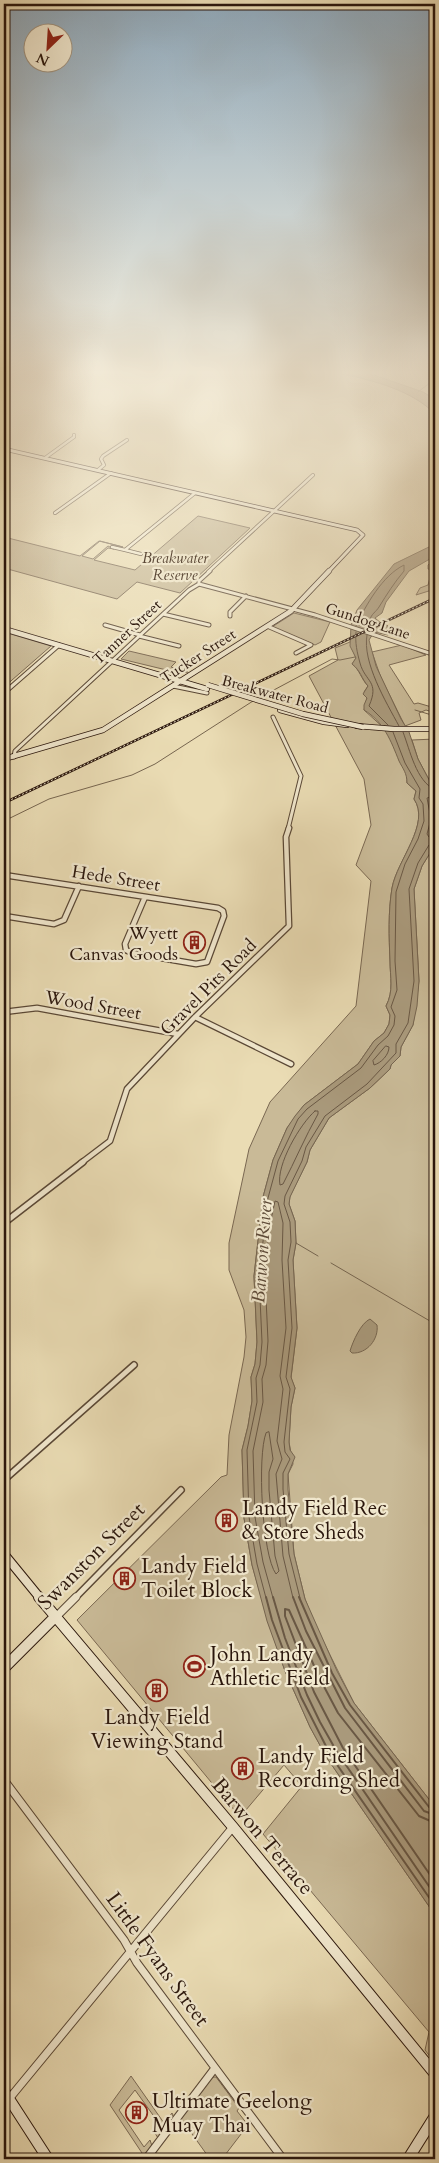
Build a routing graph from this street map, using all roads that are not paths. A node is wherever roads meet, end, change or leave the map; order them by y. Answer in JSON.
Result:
{"nodes":[{"id":1,"x":108,"y":475,"type":"edge"},
{"id":2,"x":119,"y":475,"type":"edge"},
{"id":3,"x":312,"y":475,"type":"dead end"},
{"id":4,"x":195,"y":493,"type":"junction"},
{"id":5,"x":274,"y":511,"type":"junction"},
{"id":6,"x":55,"y":513,"type":"dead end"},
{"id":7,"x":112,"y":546,"type":"dead end"},
{"id":8,"x":125,"y":550,"type":"junction"},
{"id":9,"x":141,"y":554,"type":"dead end"},
{"id":10,"x":199,"y":584,"type":"junction"},
{"id":11,"x":246,"y":596,"type":"junction"},
{"id":12,"x":294,"y":609,"type":"junction"},
{"id":13,"x":163,"y":614,"type":"junction"},
{"id":14,"x":230,"y":616,"type":"dead end"},
{"id":15,"x":105,"y":625,"type":"dead end"},
{"id":16,"x":209,"y":625,"type":"dead end"},
{"id":17,"x":267,"y":626,"type":"junction"},
{"id":18,"x":4,"y":629,"type":"edge"},
{"id":19,"x":140,"y":636,"type":"junction"},
{"id":20,"x":59,"y":645,"type":"junction"},
{"id":21,"x":179,"y":646,"type":"dead end"},
{"id":22,"x":296,"y":653,"type":"dead end"},
{"id":23,"x":435,"y":655,"type":"edge"},
{"id":24,"x":113,"y":660,"type":"junction"},
{"id":25,"x":198,"y":670,"type":"junction"},
{"id":26,"x":183,"y":680,"type":"junction"},
{"id":27,"x":197,"y":680,"type":"junction"},
{"id":28,"x":174,"y":686,"type":"junction"},
{"id":29,"x":207,"y":689,"type":"junction"},
{"id":30,"x":4,"y":693,"type":"edge"},
{"id":31,"x":274,"y":717,"type":"dead end"},
{"id":32,"x":435,"y":729,"type":"edge"},
{"id":33,"x":16,"y":756,"type":"junction"},
{"id":34,"x":4,"y":760,"type":"edge"},
{"id":35,"x":4,"y":772,"type":"edge"},
{"id":36,"x":4,"y":782,"type":"edge"},
{"id":37,"x":4,"y":876,"type":"edge"},
{"id":38,"x":79,"y":886,"type":"junction"},
{"id":39,"x":145,"y":897,"type":"junction"},
{"id":40,"x":4,"y":916,"type":"edge"},
{"id":41,"x":4,"y":1012,"type":"edge"},
{"id":42,"x":195,"y":1017,"type":"junction"},
{"id":43,"x":178,"y":1034,"type":"junction"},
{"id":44,"x":291,"y":1064,"type":"dead end"},
{"id":45,"x":4,"y":1223,"type":"edge"},
{"id":46,"x":134,"y":1365,"type":"dead end"},
{"id":47,"x":4,"y":1480,"type":"edge"},
{"id":48,"x":182,"y":1490,"type":"dead end"},
{"id":49,"x":4,"y":1554,"type":"edge"},
{"id":50,"x":55,"y":1617,"type":"junction"},
{"id":51,"x":4,"y":1668,"type":"edge"},
{"id":52,"x":4,"y":1780,"type":"edge"},
{"id":53,"x":233,"y":1827,"type":"junction"},
{"id":54,"x":130,"y":1951,"type":"junction"},
{"id":55,"x":214,"y":2068,"type":"junction"},
{"id":56,"x":435,"y":2074,"type":"edge"},
{"id":57,"x":5,"y":2098,"type":"edge"},
{"id":58,"x":435,"y":2116,"type":"edge"},
{"id":59,"x":48,"y":2159,"type":"edge"},
{"id":60,"x":146,"y":2159,"type":"edge"},
{"id":61,"x":283,"y":2159,"type":"edge"},
{"id":62,"x":408,"y":2159,"type":"edge"}],
"edges":[{"from":1,"to":6,"type":"street"},
{"from":2,"to":4,"type":"street"},
{"from":3,"to":5,"type":"street","name":"Tanner Street"},
{"from":4,"to":5,"type":"street"},
{"from":4,"to":8,"type":"street"},
{"from":5,"to":10,"type":"street","name":"Tanner Street"},
{"from":5,"to":12,"type":"street","name":"Tucker Street"},
{"from":7,"to":8,"type":"street"},
{"from":8,"to":9,"type":"street"},
{"from":10,"to":11,"type":"street","name":"Gundog Lane"},
{"from":10,"to":13,"type":"street","name":"Tanner Street"},
{"from":11,"to":12,"type":"street","name":"Gundog Lane"},
{"from":11,"to":14,"type":"street"},
{"from":12,"to":17,"type":"street","name":"Tucker Street"},
{"from":12,"to":23,"type":"street","name":"Gundog Lane"},
{"from":13,"to":16,"type":"street"},
{"from":13,"to":19,"type":"street","name":"Tanner Street"},
{"from":15,"to":19,"type":"street"},
{"from":17,"to":22,"type":"street"},
{"from":17,"to":25,"type":"street","name":"Tucker Street"},
{"from":18,"to":20,"type":"street"},
{"from":19,"to":21,"type":"street"},
{"from":19,"to":24,"type":"street","name":"Tanner Street"},
{"from":20,"to":24,"type":"street"},
{"from":20,"to":30,"type":"street"},
{"from":24,"to":26,"type":"street"},
{"from":24,"to":33,"type":"street","name":"Tanner Street"},
{"from":25,"to":26,"type":"street","name":"Tucker Street"},
{"from":25,"to":27,"type":"street"},
{"from":26,"to":27,"type":"street","name":"Breakwater Road"},
{"from":26,"to":28,"type":"street","name":"Tucker Street"},
{"from":26,"to":29,"type":"street","name":"Breakwater Road"},
{"from":27,"to":29,"type":"street","name":"Breakwater Road"},
{"from":28,"to":29,"type":"street"},
{"from":28,"to":33,"type":"street","name":"Tucker Street"},
{"from":29,"to":32,"type":"street","name":"Breakwater Road","bridge":true},
{"from":31,"to":42,"type":"street","name":"Gravel Pits Road"},
{"from":33,"to":34,"type":"street","name":"Tucker Street"},
{"from":35,"to":36,"type":"street"},
{"from":37,"to":38,"type":"street","name":"Hede Street"},
{"from":38,"to":39,"type":"street","name":"Hede Street"},
{"from":38,"to":40,"type":"street"},
{"from":39,"to":39,"type":"street","name":"Hede Street"},
{"from":41,"to":43,"type":"street","name":"Wood Street"},
{"from":42,"to":43,"type":"street","name":"Gravel Pits Road"},
{"from":42,"to":44,"type":"street"},
{"from":43,"to":45,"type":"street","name":"Gravel Pits Road"},
{"from":46,"to":47,"type":"street"},
{"from":48,"to":50,"type":"street","name":"Swanston Street"},
{"from":49,"to":50,"type":"street","name":"Barwon Terrace"},
{"from":50,"to":51,"type":"street","name":"Swanston Street"},
{"from":50,"to":53,"type":"street","name":"Barwon Terrace"},
{"from":52,"to":54,"type":"street","name":"Little Fyans Street"},
{"from":53,"to":54,"type":"street"},
{"from":53,"to":56,"type":"street","name":"Barwon Terrace"},
{"from":54,"to":55,"type":"street","name":"Little Fyans Street"},
{"from":54,"to":57,"type":"street"},
{"from":55,"to":60,"type":"street"},
{"from":55,"to":61,"type":"street","name":"Little Fyans Street"},
{"from":57,"to":59,"type":"street"},
{"from":58,"to":62,"type":"street"}]}
